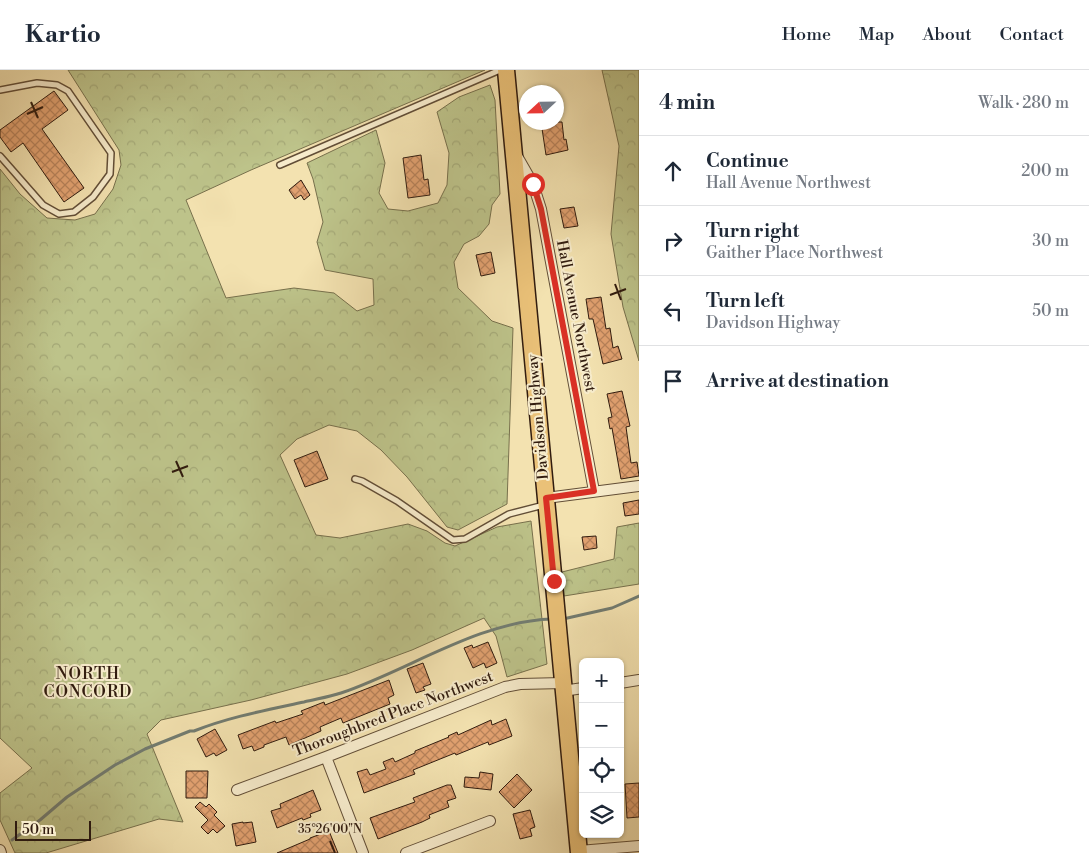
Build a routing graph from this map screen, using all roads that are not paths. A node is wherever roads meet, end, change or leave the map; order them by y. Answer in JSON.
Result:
{"nodes":[{"id":1,"x":500,"y":70,"type":"edge"},
{"id":2,"x":506,"y":70,"type":"edge"},
{"id":3,"x":0,"y":90,"type":"edge"},
{"id":4,"x":514,"y":151,"type":"junction"},
{"id":5,"x":0,"y":156,"type":"edge"},
{"id":6,"x":280,"y":165,"type":"dead end"},
{"id":7,"x":355,"y":479,"type":"dead end"},
{"id":8,"x":639,"y":486,"type":"edge"},
{"id":9,"x":594,"y":491,"type":"junction"},
{"id":10,"x":546,"y":501,"type":"junction"},
{"id":11,"x":639,"y":680,"type":"edge"},
{"id":12,"x":624,"y":682,"type":"edge"},
{"id":13,"x":563,"y":687,"type":"junction"},
{"id":14,"x":579,"y":688,"type":"edge"},
{"id":15,"x":326,"y":757,"type":"junction"},
{"id":16,"x":237,"y":790,"type":"dead end"},
{"id":17,"x":490,"y":821,"type":"dead end"},
{"id":18,"x":639,"y":846,"type":"edge"},
{"id":19,"x":579,"y":852,"type":"edge"},
{"id":20,"x":363,"y":853,"type":"edge"},
{"id":21,"x":406,"y":853,"type":"edge"}],
"edges":[{"from":1,"to":6,"type":"lane"},
{"from":2,"to":4,"type":"main road","name":"Davidson Highway"},
{"from":3,"to":5,"type":"lane"},
{"from":4,"to":9,"type":"street","name":"Hall Avenue Northwest"},
{"from":4,"to":10,"type":"main road","name":"Davidson Highway"},
{"from":7,"to":10,"type":"lane"},
{"from":8,"to":9,"type":"street"},
{"from":9,"to":10,"type":"street"},
{"from":10,"to":13,"type":"main road","name":"Davidson Highway"},
{"from":11,"to":12,"type":"street"},
{"from":13,"to":14,"type":"street","name":"Thoroughbred Place Northwest"},
{"from":13,"to":15,"type":"street","name":"Thoroughbred Place Northwest"},
{"from":13,"to":19,"type":"main road","name":"Davidson Highway"},
{"from":15,"to":16,"type":"street","name":"Thoroughbred Place Northwest"},
{"from":15,"to":20,"type":"street"},
{"from":17,"to":21,"type":"street"},
{"from":18,"to":19,"type":"street"}]}
